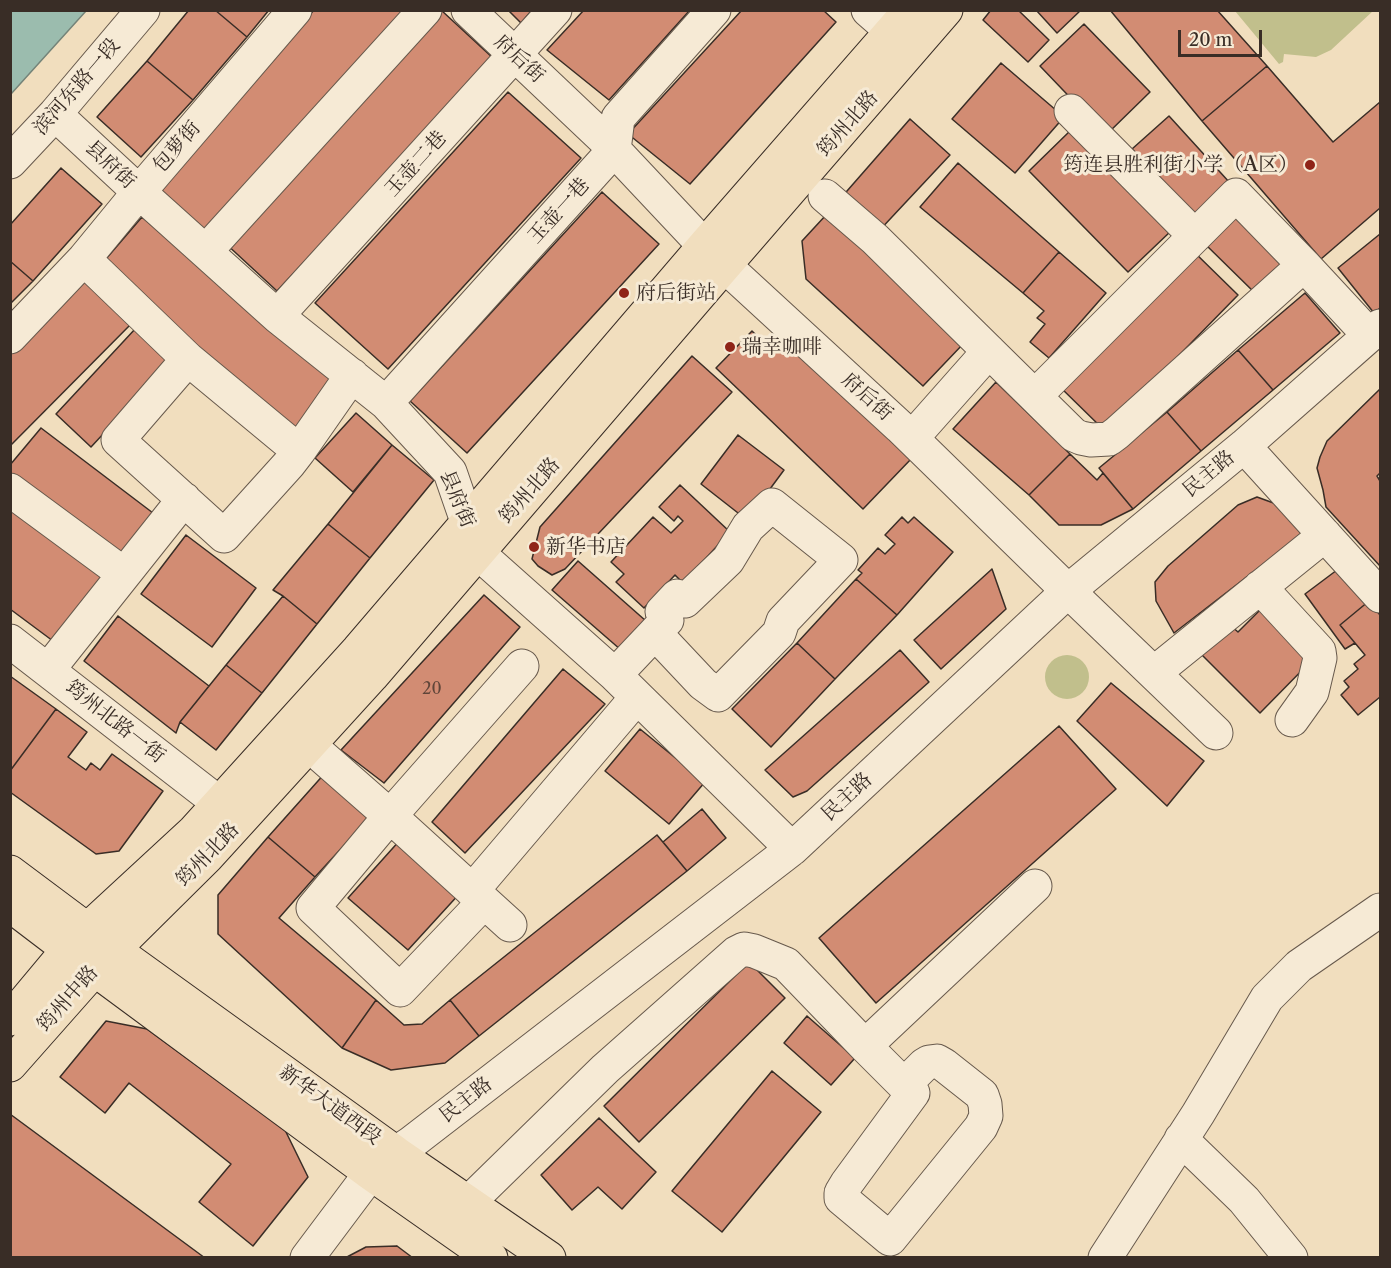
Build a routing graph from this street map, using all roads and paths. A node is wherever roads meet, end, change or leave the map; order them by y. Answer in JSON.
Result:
{"nodes":[{"id":1,"x":143,"y":10,"type":"edge"},
{"id":2,"x":295,"y":10,"type":"edge"},
{"id":3,"x":424,"y":10,"type":"edge"},
{"id":4,"x":468,"y":10,"type":"edge"},
{"id":5,"x":555,"y":10,"type":"edge"},
{"id":6,"x":714,"y":10,"type":"edge"},
{"id":7,"x":946,"y":10,"type":"edge"},
{"id":8,"x":890,"y":17,"type":"edge"},
{"id":9,"x":515,"y":55,"type":"junction"},
{"id":10,"x":1071,"y":111,"type":"dead end"},
{"id":11,"x":55,"y":114,"type":"junction"},
{"id":12,"x":614,"y":150,"type":"junction"},
{"id":13,"x":10,"y":162,"type":"edge"},
{"id":14,"x":139,"y":192,"type":"junction"},
{"id":15,"x":825,"y":196,"type":"dead end"},
{"id":16,"x":1196,"y":236,"type":"junction"},
{"id":17,"x":206,"y":251,"type":"junction"},
{"id":18,"x":714,"y":256,"type":"junction"},
{"id":19,"x":84,"y":259,"type":"junction"},
{"id":20,"x":1304,"y":265,"type":"junction"},
{"id":21,"x":277,"y":316,"type":"junction"},
{"id":22,"x":1375,"y":331,"type":"edge"},
{"id":23,"x":10,"y":337,"type":"edge"},
{"id":24,"x":989,"y":351,"type":"junction"},
{"id":25,"x":188,"y":359,"type":"junction"},
{"id":26,"x":352,"y":375,"type":"junction"},
{"id":27,"x":1035,"y":396,"type":"junction"},
{"id":28,"x":386,"y":403,"type":"junction"},
{"id":29,"x":912,"y":438,"type":"junction"},
{"id":30,"x":1244,"y":446,"type":"junction"},
{"id":31,"x":299,"y":451,"type":"junction"},
{"id":32,"x":10,"y":490,"type":"edge"},
{"id":33,"x":184,"y":499,"type":"junction"},
{"id":34,"x":467,"y":522,"type":"junction"},
{"id":35,"x":1325,"y":535,"type":"junction"},
{"id":36,"x":478,"y":553,"type":"junction"},
{"id":37,"x":124,"y":574,"type":"junction"},
{"id":38,"x":1260,"y":587,"type":"junction"},
{"id":39,"x":1068,"y":591,"type":"junction"},
{"id":40,"x":1380,"y":597,"type":"edge"},
{"id":41,"x":656,"y":633,"type":"junction"},
{"id":42,"x":10,"y":641,"type":"edge"},
{"id":43,"x":522,"y":666,"type":"dead end"},
{"id":44,"x":48,"y":670,"type":"junction"},
{"id":45,"x":1154,"y":673,"type":"junction"},
{"id":46,"x":626,"y":686,"type":"junction"},
{"id":47,"x":1292,"y":720,"type":"dead end"},
{"id":48,"x":1216,"y":733,"type":"dead end"},
{"id":49,"x":309,"y":745,"type":"junction"},
{"id":50,"x":219,"y":803,"type":"junction"},
{"id":51,"x":390,"y":816,"type":"junction"},
{"id":52,"x":792,"y":849,"type":"junction"},
{"id":53,"x":10,"y":872,"type":"edge"},
{"id":54,"x":1035,"y":886,"type":"dead end"},
{"id":55,"x":478,"y":896,"type":"junction"},
{"id":56,"x":10,"y":905,"type":"edge"},
{"id":57,"x":1380,"y":910,"type":"edge"},
{"id":58,"x":510,"y":925,"type":"dead end"},
{"id":59,"x":77,"y":939,"type":"junction"},
{"id":60,"x":103,"y":960,"type":"junction"},
{"id":61,"x":10,"y":1019,"type":"edge"},
{"id":62,"x":866,"y":1046,"type":"junction"},
{"id":63,"x":10,"y":1065,"type":"edge"},
{"id":64,"x":904,"y":1085,"type":"junction"},
{"id":65,"x":1182,"y":1138,"type":"junction"},
{"id":66,"x":396,"y":1153,"type":"junction"},
{"id":67,"x":370,"y":1173,"type":"junction"},
{"id":68,"x":469,"y":1202,"type":"junction"},
{"id":69,"x":308,"y":1257,"type":"edge"},
{"id":70,"x":491,"y":1257,"type":"edge"},
{"id":71,"x":549,"y":1257,"type":"edge"},
{"id":72,"x":1105,"y":1257,"type":"edge"},
{"id":73,"x":1291,"y":1257,"type":"edge"}],
"edges":[{"from":1,"to":11,"type":"street","name":"滨河东路一段"},
{"from":2,"to":14,"type":"street","name":"包萝街"},
{"from":3,"to":17,"type":"street"},
{"from":4,"to":9,"type":"street","name":"府后街"},
{"from":5,"to":9,"type":"street","name":"玉壶二巷"},
{"from":6,"to":12,"type":"street"},
{"from":7,"to":18,"type":"main road","name":"筠州北路"},
{"from":8,"to":18,"type":"main road","name":"筠州北路"},
{"from":9,"to":12,"type":"street","name":"府后街"},
{"from":9,"to":21,"type":"street","name":"玉壶二巷"},
{"from":10,"to":16,"type":"street"},
{"from":11,"to":13,"type":"street","name":"滨河东路一段"},
{"from":11,"to":14,"type":"street","name":"县府街"},
{"from":12,"to":18,"type":"street","name":"府后街"},
{"from":12,"to":28,"type":"street","name":"玉壶一巷"},
{"from":14,"to":17,"type":"street","name":"县府街"},
{"from":14,"to":19,"type":"street","name":"包萝街"},
{"from":15,"to":24,"type":"street"},
{"from":16,"to":20,"type":"street"},
{"from":16,"to":27,"type":"street"},
{"from":17,"to":21,"type":"street","name":"县府街"},
{"from":18,"to":29,"type":"street","name":"府后街"},
{"from":18,"to":34,"type":"main road","name":"筠州北路"},
{"from":18,"to":36,"type":"main road","name":"筠州北路"},
{"from":19,"to":23,"type":"street","name":"包萝街"},
{"from":19,"to":25,"type":"street"},
{"from":20,"to":22,"type":"street"},
{"from":20,"to":27,"type":"street"},
{"from":21,"to":26,"type":"street","name":"县府街"},
{"from":22,"to":30,"type":"street","name":"民主路"},
{"from":24,"to":27,"type":"street"},
{"from":24,"to":29,"type":"street"},
{"from":25,"to":31,"type":"street"},
{"from":25,"to":33,"type":"street"},
{"from":26,"to":28,"type":"street","name":"县府街"},
{"from":26,"to":31,"type":"street"},
{"from":28,"to":34,"type":"street","name":"县府街"},
{"from":29,"to":39,"type":"street","name":"府后街"},
{"from":30,"to":35,"type":"street"},
{"from":30,"to":39,"type":"street","name":"民主路"},
{"from":31,"to":33,"type":"street"},
{"from":32,"to":37,"type":"street"},
{"from":33,"to":37,"type":"street"},
{"from":34,"to":36,"type":"street","name":"县府街"},
{"from":34,"to":50,"type":"main road","name":"筠州北路"},
{"from":35,"to":38,"type":"street"},
{"from":35,"to":40,"type":"street"},
{"from":36,"to":46,"type":"street","name":"县府街"},
{"from":36,"to":49,"type":"main road","name":"筠州北路"},
{"from":37,"to":44,"type":"street"},
{"from":38,"to":45,"type":"street"},
{"from":38,"to":47,"type":"street"},
{"from":39,"to":45,"type":"street","name":"府后街"},
{"from":39,"to":52,"type":"street","name":"民主路"},
{"from":41,"to":41,"type":"street"},
{"from":41,"to":46,"type":"street"},
{"from":42,"to":44,"type":"street","name":"筠州北路一街"},
{"from":43,"to":51,"type":"street"},
{"from":44,"to":50,"type":"street","name":"筠州北路一街"},
{"from":45,"to":48,"type":"street","name":"府后街"},
{"from":46,"to":52,"type":"street","name":"县府街"},
{"from":46,"to":55,"type":"street"},
{"from":49,"to":51,"type":"street"},
{"from":49,"to":60,"type":"main road","name":"筠州北路"},
{"from":50,"to":59,"type":"main road","name":"筠州北路"},
{"from":51,"to":55,"type":"street"},
{"from":51,"to":55,"type":"street"},
{"from":52,"to":66,"type":"street","name":"民主路"},
{"from":53,"to":59,"type":"main road"},
{"from":54,"to":62,"type":"street"},
{"from":55,"to":58,"type":"street"},
{"from":56,"to":59,"type":"main road"},
{"from":57,"to":65,"type":"street"},
{"from":59,"to":60,"type":"main road"},
{"from":59,"to":61,"type":"main road","name":"筠州中路"},
{"from":60,"to":63,"type":"main road","name":"筠州中路"},
{"from":60,"to":66,"type":"main road","name":"新华大道西段"},
{"from":60,"to":67,"type":"main road","name":"新华大道西段"},
{"from":62,"to":64,"type":"street"},
{"from":62,"to":68,"type":"street"},
{"from":64,"to":64,"type":"street"},
{"from":65,"to":72,"type":"street"},
{"from":65,"to":73,"type":"street"},
{"from":66,"to":67,"type":"street","name":"民主路"},
{"from":66,"to":68,"type":"main road","name":"新华大道西段"},
{"from":67,"to":69,"type":"street","name":"民主路"},
{"from":67,"to":70,"type":"main road","name":"新华大道西段"},
{"from":68,"to":71,"type":"main road","name":"新华大道西段"}]}
